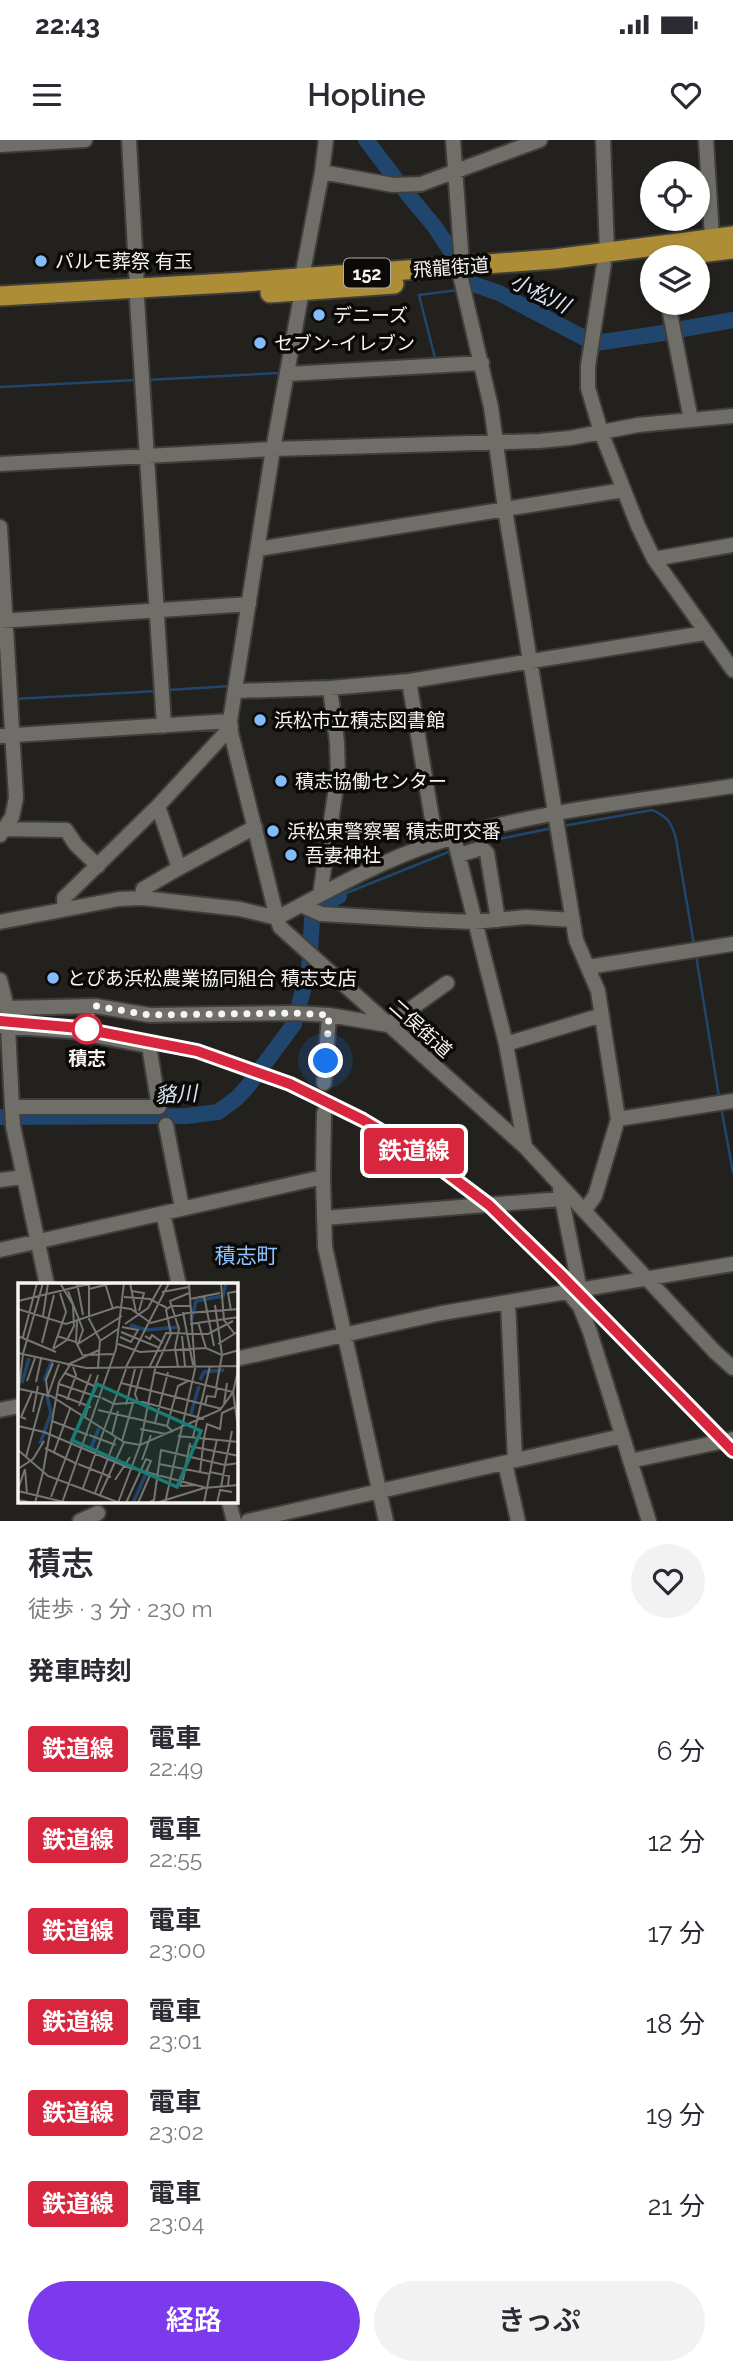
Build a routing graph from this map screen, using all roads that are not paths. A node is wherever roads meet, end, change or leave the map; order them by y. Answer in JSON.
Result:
{"nodes":[{"id":1,"x":85,"y":140,"type":"edge"},
{"id":2,"x":129,"y":140,"type":"edge"},
{"id":3,"x":326,"y":140,"type":"edge"},
{"id":4,"x":453,"y":140,"type":"edge"},
{"id":5,"x":540,"y":140,"type":"edge"},
{"id":6,"x":603,"y":140,"type":"edge"},
{"id":7,"x":706,"y":140,"type":"edge"},
{"id":8,"x":0,"y":145,"type":"edge"},
{"id":9,"x":455,"y":171,"type":"junction"},
{"id":10,"x":322,"y":173,"type":"junction"},
{"id":11,"x":733,"y":236,"type":"edge"},
{"id":12,"x":712,"y":238,"type":"junction"},
{"id":13,"x":733,"y":249,"type":"edge"},
{"id":14,"x":710,"y":252,"type":"edge"},
{"id":15,"x":605,"y":258,"type":"junction"},
{"id":16,"x":640,"y":259,"type":"edge"},
{"id":17,"x":461,"y":273,"type":"junction"},
{"id":18,"x":302,"y":284,"type":"junction"},
{"id":19,"x":137,"y":293,"type":"junction"},
{"id":20,"x":0,"y":296,"type":"edge"},
{"id":21,"x":0,"y":309,"type":"edge"},
{"id":22,"x":670,"y":315,"type":"edge"},
{"id":23,"x":482,"y":363,"type":"junction"},
{"id":24,"x":287,"y":374,"type":"junction"},
{"id":25,"x":733,"y":416,"type":"edge"},
{"id":26,"x":691,"y":420,"type":"junction"},
{"id":27,"x":601,"y":432,"type":"junction"},
{"id":28,"x":495,"y":443,"type":"junction"},
{"id":29,"x":273,"y":449,"type":"junction"},
{"id":30,"x":147,"y":457,"type":"junction"},
{"id":31,"x":0,"y":464,"type":"edge"},
{"id":32,"x":624,"y":490,"type":"junction"},
{"id":33,"x":505,"y":509,"type":"junction"},
{"id":34,"x":0,"y":527,"type":"edge"},
{"id":35,"x":733,"y":545,"type":"edge"},
{"id":36,"x":257,"y":549,"type":"junction"},
{"id":37,"x":654,"y":559,"type":"junction"},
{"id":38,"x":249,"y":604,"type":"junction"},
{"id":39,"x":156,"y":612,"type":"junction"},
{"id":40,"x":3,"y":621,"type":"edge"},
{"id":41,"x":705,"y":633,"type":"junction"},
{"id":42,"x":530,"y":661,"type":"junction"},
{"id":43,"x":733,"y":670,"type":"edge"},
{"id":44,"x":409,"y":681,"type":"junction"},
{"id":45,"x":236,"y":686,"type":"junction"},
{"id":46,"x":330,"y":688,"type":"junction"},
{"id":47,"x":231,"y":724,"type":"junction"},
{"id":48,"x":164,"y":726,"type":"junction"},
{"id":49,"x":6,"y":736,"type":"edge"},
{"id":50,"x":733,"y":786,"type":"edge"},
{"id":51,"x":158,"y":806,"type":"junction"},
{"id":52,"x":557,"y":823,"type":"junction"},
{"id":53,"x":255,"y":827,"type":"junction"},
{"id":54,"x":1,"y":831,"type":"edge"},
{"id":55,"x":436,"y":843,"type":"junction"},
{"id":56,"x":457,"y":847,"type":"junction"},
{"id":57,"x":98,"y":866,"type":"junction"},
{"id":58,"x":179,"y":868,"type":"junction"},
{"id":59,"x":320,"y":895,"type":"junction"},
{"id":60,"x":142,"y":898,"type":"junction"},
{"id":61,"x":65,"y":909,"type":"junction"},
{"id":62,"x":310,"y":909,"type":"junction"},
{"id":63,"x":277,"y":918,"type":"junction"},
{"id":64,"x":498,"y":920,"type":"junction"},
{"id":65,"x":573,"y":920,"type":"junction"},
{"id":66,"x":0,"y":922,"type":"edge"},
{"id":67,"x":474,"y":922,"type":"junction"},
{"id":68,"x":733,"y":944,"type":"edge"},
{"id":69,"x":589,"y":967,"type":"junction"},
{"id":70,"x":0,"y":980,"type":"edge"},
{"id":71,"x":447,"y":983,"type":"dead end"},
{"id":72,"x":7,"y":1008,"type":"junction"},
{"id":73,"x":329,"y":1015,"type":"junction"},
{"id":74,"x":602,"y":1015,"type":"junction"},
{"id":75,"x":388,"y":1025,"type":"junction"},
{"id":76,"x":4,"y":1026,"type":"edge"},
{"id":77,"x":506,"y":1044,"type":"junction"},
{"id":78,"x":324,"y":1083,"type":"dead end"},
{"id":79,"x":725,"y":1103,"type":"edge"},
{"id":80,"x":12,"y":1108,"type":"junction"},
{"id":81,"x":324,"y":1113,"type":"dead end"},
{"id":82,"x":618,"y":1119,"type":"junction"},
{"id":83,"x":166,"y":1125,"type":"dead end"},
{"id":84,"x":525,"y":1147,"type":"junction"},
{"id":85,"x":23,"y":1177,"type":"junction"},
{"id":86,"x":323,"y":1177,"type":"junction"},
{"id":87,"x":0,"y":1180,"type":"edge"},
{"id":88,"x":561,"y":1192,"type":"junction"},
{"id":89,"x":183,"y":1208,"type":"junction"},
{"id":90,"x":585,"y":1210,"type":"junction"},
{"id":91,"x":163,"y":1213,"type":"junction"},
{"id":92,"x":324,"y":1218,"type":"junction"},
{"id":93,"x":38,"y":1241,"type":"junction"},
{"id":94,"x":0,"y":1250,"type":"edge"},
{"id":95,"x":733,"y":1264,"type":"edge"},
{"id":96,"x":649,"y":1279,"type":"junction"},
{"id":97,"x":47,"y":1283,"type":"edge"},
{"id":98,"x":179,"y":1283,"type":"edge"},
{"id":99,"x":574,"y":1291,"type":"junction"},
{"id":100,"x":508,"y":1302,"type":"junction"},
{"id":101,"x":344,"y":1336,"type":"junction"},
{"id":102,"x":238,"y":1359,"type":"edge"},
{"id":103,"x":733,"y":1368,"type":"edge"},
{"id":104,"x":18,"y":1406,"type":"edge"},
{"id":105,"x":0,"y":1410,"type":"edge"},
{"id":106,"x":622,"y":1436,"type":"junction"},
{"id":107,"x":733,"y":1438,"type":"edge"},
{"id":108,"x":630,"y":1461,"type":"junction"},
{"id":109,"x":510,"y":1462,"type":"junction"},
{"id":110,"x":379,"y":1491,"type":"junction"},
{"id":111,"x":230,"y":1504,"type":"edge"},
{"id":112,"x":98,"y":1512,"type":"edge"},
{"id":113,"x":80,"y":1521,"type":"edge"},
{"id":114,"x":234,"y":1521,"type":"edge"},
{"id":115,"x":248,"y":1521,"type":"edge"},
{"id":116,"x":386,"y":1521,"type":"edge"},
{"id":117,"x":518,"y":1521,"type":"edge"},
{"id":118,"x":649,"y":1521,"type":"edge"}],
"edges":[{"from":1,"to":8,"type":"street"},
{"from":2,"to":19,"type":"street"},
{"from":3,"to":10,"type":"street"},
{"from":4,"to":9,"type":"street"},
{"from":5,"to":9,"type":"street"},
{"from":6,"to":15,"type":"street"},
{"from":7,"to":12,"type":"street"},
{"from":9,"to":10,"type":"street"},
{"from":9,"to":17,"type":"street"},
{"from":10,"to":18,"type":"street"},
{"from":11,"to":12,"type":"highway","name":"飛龍街道","number":"152"},
{"from":12,"to":15,"type":"highway","name":"飛龍街道","number":"152"},
{"from":13,"to":14,"type":"highway"},
{"from":15,"to":16,"type":"highway","name":"飛龍街道","number":"152"},
{"from":15,"to":17,"type":"highway","name":"飛龍街道","number":"152"},
{"from":15,"to":27,"type":"street"},
{"from":17,"to":18,"type":"highway","name":"飛龍街道","number":"152"},
{"from":17,"to":23,"type":"street"},
{"from":18,"to":19,"type":"highway","name":"飛龍街道","number":"152"},
{"from":18,"to":24,"type":"street"},
{"from":19,"to":20,"type":"highway","name":"飛龍街道","number":"152"},
{"from":19,"to":21,"type":"highway","name":"飛龍街道","number":"152"},
{"from":19,"to":30,"type":"street"},
{"from":22,"to":26,"type":"street"},
{"from":23,"to":24,"type":"street"},
{"from":23,"to":28,"type":"street"},
{"from":24,"to":29,"type":"street"},
{"from":25,"to":26,"type":"street"},
{"from":26,"to":27,"type":"street"},
{"from":27,"to":28,"type":"street"},
{"from":27,"to":32,"type":"street"},
{"from":28,"to":29,"type":"street"},
{"from":28,"to":33,"type":"street"},
{"from":29,"to":30,"type":"street"},
{"from":29,"to":36,"type":"street"},
{"from":30,"to":31,"type":"street"},
{"from":30,"to":39,"type":"street"},
{"from":32,"to":33,"type":"street"},
{"from":32,"to":37,"type":"street"},
{"from":33,"to":36,"type":"street"},
{"from":33,"to":42,"type":"street"},
{"from":34,"to":40,"type":"street"},
{"from":35,"to":37,"type":"street"},
{"from":36,"to":38,"type":"street"},
{"from":37,"to":41,"type":"street"},
{"from":38,"to":39,"type":"street"},
{"from":38,"to":45,"type":"street"},
{"from":39,"to":40,"type":"street"},
{"from":39,"to":48,"type":"street"},
{"from":40,"to":49,"type":"street"},
{"from":41,"to":42,"type":"street"},
{"from":41,"to":43,"type":"street"},
{"from":42,"to":44,"type":"street"},
{"from":42,"to":52,"type":"street"},
{"from":44,"to":46,"type":"street"},
{"from":44,"to":55,"type":"street"},
{"from":45,"to":46,"type":"street"},
{"from":45,"to":47,"type":"street"},
{"from":46,"to":59,"type":"street"},
{"from":47,"to":48,"type":"street"},
{"from":47,"to":51,"type":"street"},
{"from":47,"to":53,"type":"street"},
{"from":48,"to":49,"type":"street"},
{"from":49,"to":54,"type":"street"},
{"from":50,"to":52,"type":"street"},
{"from":51,"to":57,"type":"street"},
{"from":51,"to":58,"type":"street"},
{"from":52,"to":56,"type":"street"},
{"from":52,"to":65,"type":"street"},
{"from":53,"to":58,"type":"street"},
{"from":53,"to":63,"type":"street"},
{"from":54,"to":57,"type":"street"},
{"from":55,"to":56,"type":"street"},
{"from":55,"to":59,"type":"street"},
{"from":56,"to":64,"type":"street"},
{"from":56,"to":67,"type":"street"},
{"from":57,"to":61,"type":"street"},
{"from":58,"to":60,"type":"street"},
{"from":59,"to":62,"type":"street"},
{"from":60,"to":61,"type":"street"},
{"from":60,"to":63,"type":"street"},
{"from":61,"to":66,"type":"street"},
{"from":62,"to":63,"type":"street"},
{"from":62,"to":67,"type":"street"},
{"from":63,"to":75,"type":"street","name":"二俣街道"},
{"from":64,"to":65,"type":"street"},
{"from":64,"to":67,"type":"street"},
{"from":65,"to":69,"type":"street"},
{"from":67,"to":77,"type":"street"},
{"from":68,"to":69,"type":"street"},
{"from":69,"to":74,"type":"street"},
{"from":70,"to":72,"type":"street"},
{"from":71,"to":75,"type":"street"},
{"from":72,"to":73,"type":"street"},
{"from":72,"to":76,"type":"street"},
{"from":73,"to":75,"type":"street"},
{"from":73,"to":78,"type":"street"},
{"from":74,"to":77,"type":"street"},
{"from":74,"to":82,"type":"street"},
{"from":75,"to":84,"type":"street","name":"二俣街道"},
{"from":76,"to":80,"type":"street"},
{"from":76,"to":80,"type":"street"},
{"from":77,"to":84,"type":"street"},
{"from":79,"to":82,"type":"street"},
{"from":80,"to":85,"type":"street"},
{"from":81,"to":86,"type":"street"},
{"from":82,"to":90,"type":"street"},
{"from":83,"to":89,"type":"street"},
{"from":84,"to":88,"type":"street","name":"二俣街道"},
{"from":85,"to":87,"type":"street"},
{"from":85,"to":93,"type":"street"},
{"from":86,"to":89,"type":"street"},
{"from":86,"to":92,"type":"street"},
{"from":88,"to":90,"type":"street","name":"二俣街道"},
{"from":88,"to":92,"type":"street"},
{"from":88,"to":99,"type":"street"},
{"from":89,"to":91,"type":"street"},
{"from":90,"to":96,"type":"street","name":"二俣街道"},
{"from":91,"to":93,"type":"street"},
{"from":91,"to":98,"type":"street"},
{"from":92,"to":101,"type":"street"},
{"from":93,"to":94,"type":"street"},
{"from":93,"to":97,"type":"street"},
{"from":95,"to":96,"type":"street"},
{"from":96,"to":99,"type":"street"},
{"from":96,"to":103,"type":"street","name":"二俣街道"},
{"from":99,"to":100,"type":"street"},
{"from":99,"to":106,"type":"street"},
{"from":100,"to":101,"type":"street"},
{"from":100,"to":109,"type":"street"},
{"from":101,"to":102,"type":"street"},
{"from":101,"to":110,"type":"street"},
{"from":104,"to":105,"type":"street"},
{"from":106,"to":108,"type":"street"},
{"from":106,"to":109,"type":"street"},
{"from":107,"to":108,"type":"street"},
{"from":108,"to":118,"type":"street"},
{"from":109,"to":110,"type":"street"},
{"from":109,"to":117,"type":"street"},
{"from":110,"to":115,"type":"street"},
{"from":110,"to":116,"type":"street"},
{"from":111,"to":114,"type":"street"},
{"from":112,"to":113,"type":"street"}]}
